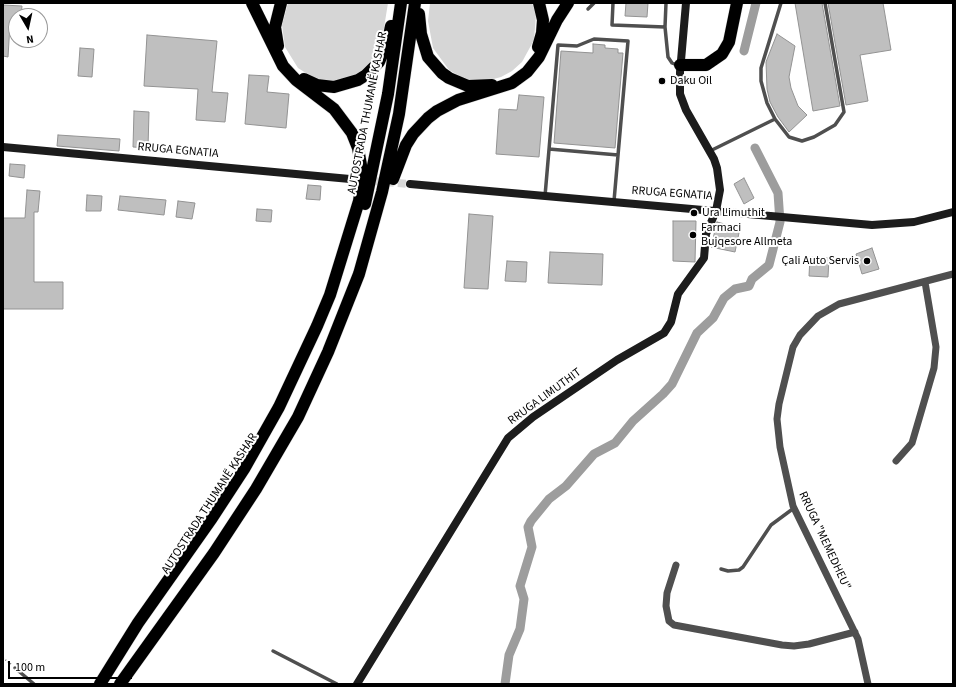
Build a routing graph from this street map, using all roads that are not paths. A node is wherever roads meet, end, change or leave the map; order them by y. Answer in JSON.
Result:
{"nodes":[{"id":1,"x":252,"y":3,"type":"edge"},
{"id":2,"x":281,"y":3,"type":"edge"},
{"id":3,"x":396,"y":3,"type":"edge"},
{"id":4,"x":401,"y":3,"type":"edge"},
{"id":5,"x":417,"y":3,"type":"edge"},
{"id":6,"x":539,"y":3,"type":"edge"},
{"id":7,"x":568,"y":3,"type":"edge"},
{"id":8,"x":594,"y":3,"type":"edge"},
{"id":9,"x":612,"y":3,"type":"edge"},
{"id":10,"x":666,"y":3,"type":"edge"},
{"id":11,"x":686,"y":3,"type":"edge"},
{"id":12,"x":737,"y":3,"type":"edge"},
{"id":13,"x":781,"y":3,"type":"edge"},
{"id":14,"x":825,"y":3,"type":"edge"},
{"id":15,"x":588,"y":9,"type":"dead end"},
{"id":16,"x":665,"y":27,"type":"junction"},
{"id":17,"x":680,"y":65,"type":"junction"},
{"id":18,"x":776,"y":119,"type":"junction"},
{"id":19,"x":3,"y":147,"type":"edge"},
{"id":20,"x":549,"y":149,"type":"junction"},
{"id":21,"x":710,"y":151,"type":"junction"},
{"id":22,"x":618,"y":155,"type":"junction"},
{"id":23,"x":350,"y":179,"type":"tunnel mouth"},
{"id":24,"x":410,"y":184,"type":"tunnel mouth"},
{"id":25,"x":545,"y":196,"type":"junction"},
{"id":26,"x":614,"y":202,"type":"junction"},
{"id":27,"x":716,"y":211,"type":"junction"},
{"id":28,"x":953,"y":212,"type":"edge"},
{"id":29,"x":953,"y":274,"type":"edge"},
{"id":30,"x":925,"y":282,"type":"junction"},
{"id":31,"x":321,"y":326,"type":"junction"},
{"id":32,"x":343,"y":326,"type":"junction"},
{"id":33,"x":896,"y":461,"type":"dead end"},
{"id":34,"x":794,"y":508,"type":"junction"},
{"id":35,"x":676,"y":565,"type":"dead end"},
{"id":36,"x":721,"y":569,"type":"dead end"},
{"id":37,"x":855,"y":632,"type":"junction"},
{"id":38,"x":273,"y":651,"type":"dead end"},
{"id":39,"x":15,"y":668,"type":"road end"},
{"id":40,"x":34,"y":684,"type":"edge"},
{"id":41,"x":100,"y":684,"type":"edge"},
{"id":42,"x":120,"y":684,"type":"edge"},
{"id":43,"x":337,"y":684,"type":"edge"},
{"id":44,"x":357,"y":684,"type":"edge"},
{"id":45,"x":868,"y":684,"type":"edge"}],
"edges":[{"from":1,"to":31,"type":"highway"},
{"from":2,"to":3,"type":"highway"},
{"from":4,"to":31,"type":"highway","name":"AUTOSTRADA THUMANË KASHAR"},
{"from":5,"to":6,"type":"highway"},
{"from":5,"to":32,"type":"highway"},
{"from":7,"to":32,"type":"highway"},
{"from":8,"to":15,"type":"lane"},
{"from":9,"to":16,"type":"lane"},
{"from":10,"to":16,"type":"lane"},
{"from":11,"to":17,"type":"main road","name":"RRUGA EGNATIA"},
{"from":12,"to":17,"type":"highway"},
{"from":13,"to":18,"type":"lane"},
{"from":14,"to":18,"type":"lane"},
{"from":16,"to":17,"type":"lane"},
{"from":17,"to":21,"type":"main road","name":"RRUGA EGNATIA"},
{"from":18,"to":21,"type":"lane"},
{"from":19,"to":23,"type":"main road","name":"RRUGA EGNATIA"},
{"from":20,"to":22,"type":"lane"},
{"from":20,"to":22,"type":"lane"},
{"from":20,"to":25,"type":"lane"},
{"from":21,"to":27,"type":"main road","name":"RRUGA EGNATIA"},
{"from":22,"to":26,"type":"lane"},
{"from":24,"to":25,"type":"main road","name":"RRUGA EGNATIA"},
{"from":25,"to":26,"type":"main road","name":"RRUGA EGNATIA"},
{"from":26,"to":27,"type":"main road","name":"RRUGA EGNATIA"},
{"from":27,"to":28,"type":"main road"},
{"from":27,"to":44,"type":"main road","name":"RRUGA LIMUTHIT"},
{"from":29,"to":30,"type":"street","name":"RRUGA \"MEMEDHEU\""},
{"from":30,"to":33,"type":"street"},
{"from":30,"to":34,"type":"street","name":"RRUGA \"MEMEDHEU\""},
{"from":31,"to":41,"type":"highway","name":"AUTOSTRADA THUMANË KASHAR"},
{"from":32,"to":42,"type":"highway"},
{"from":34,"to":36,"type":"lane"},
{"from":34,"to":37,"type":"street","name":"RRUGA \"MEMEDHEU\""},
{"from":35,"to":37,"type":"street"},
{"from":37,"to":45,"type":"street","name":"RRUGA \"MEMEDHEU\""},
{"from":38,"to":43,"type":"lane"},
{"from":39,"to":40,"type":"lane"}]}
